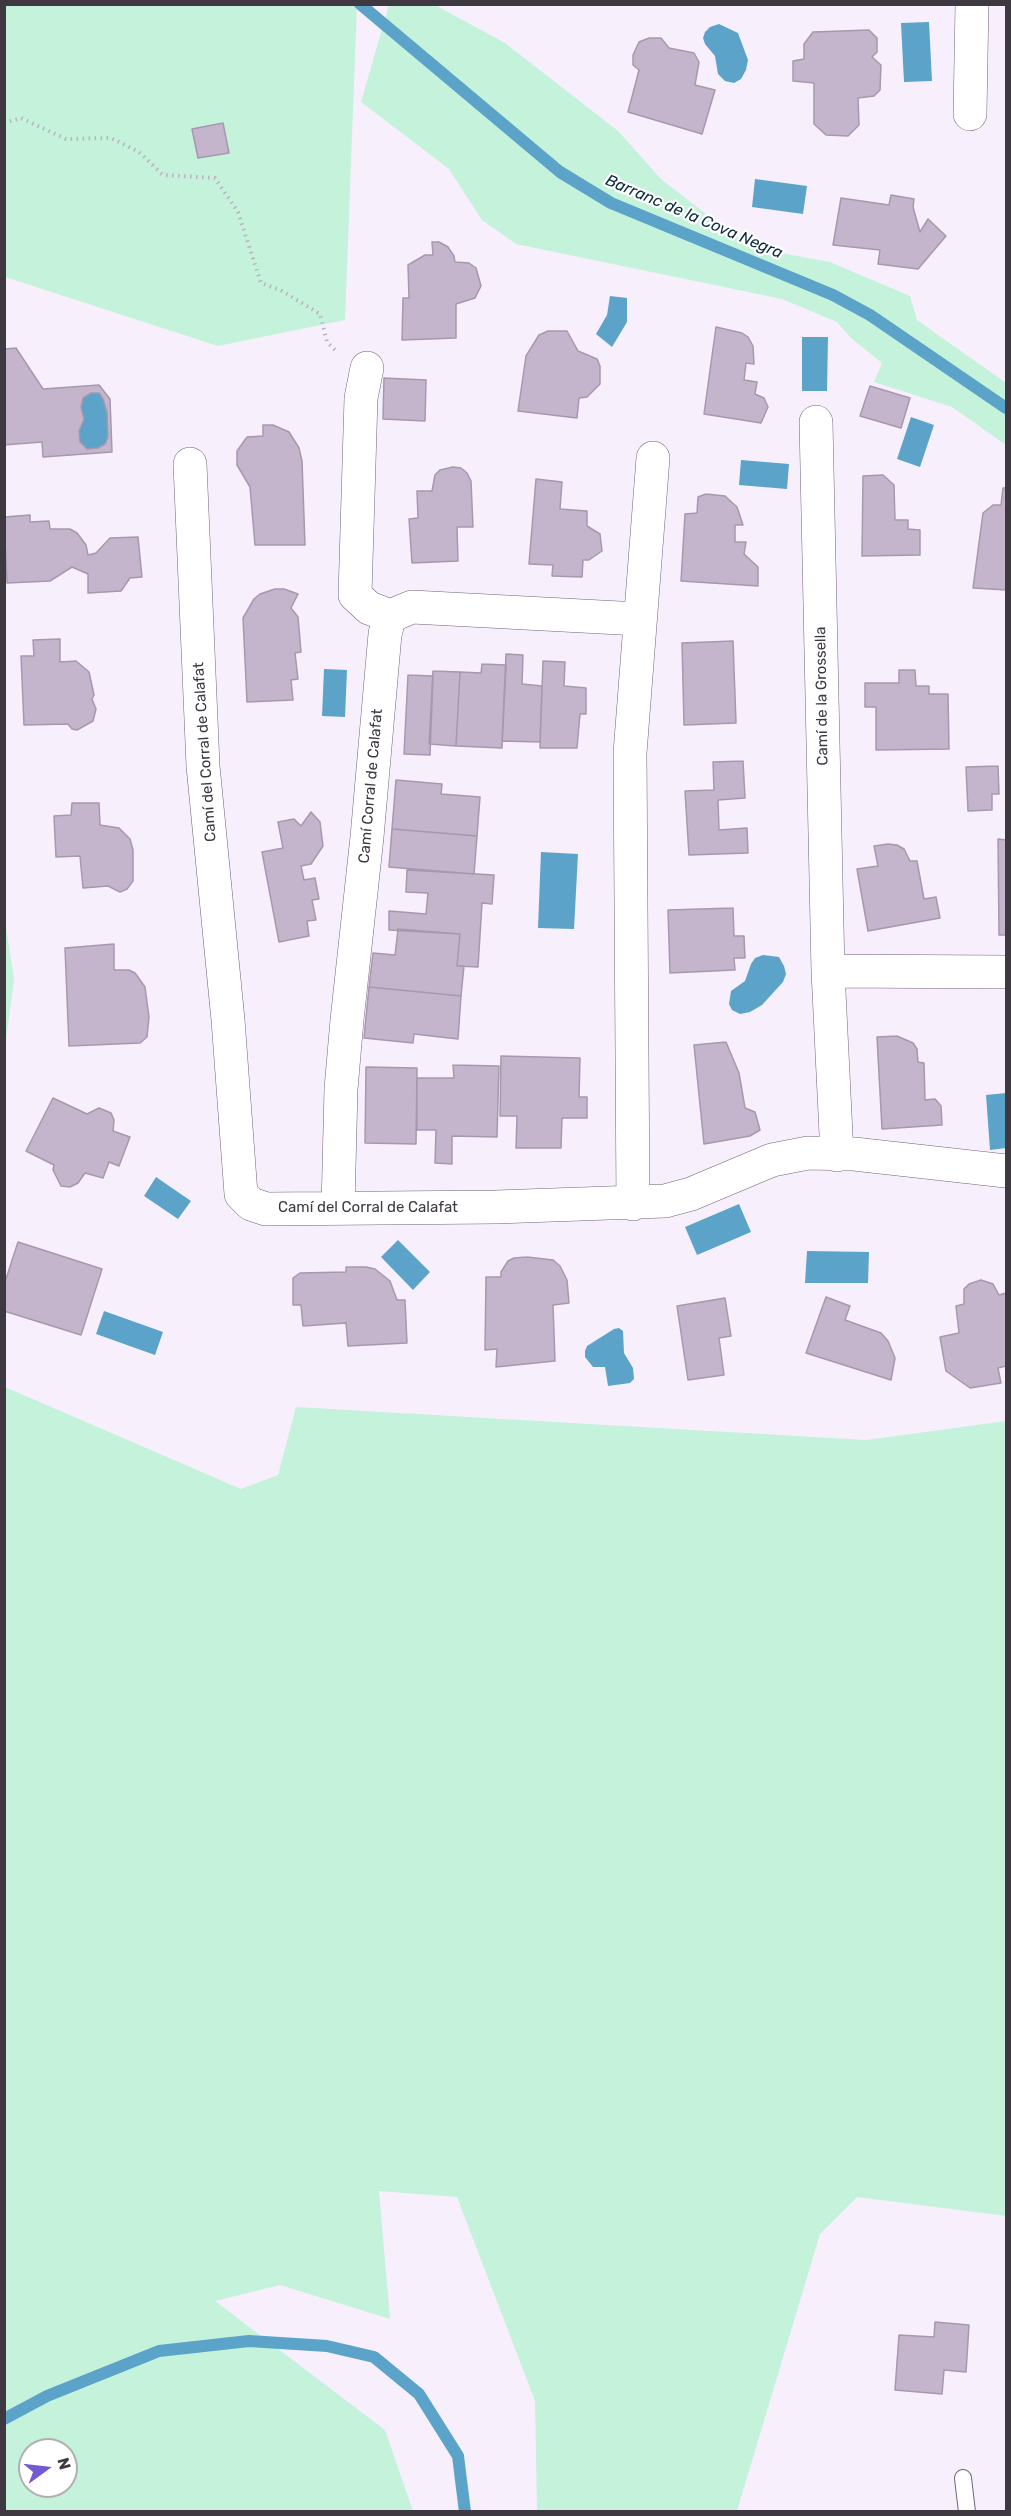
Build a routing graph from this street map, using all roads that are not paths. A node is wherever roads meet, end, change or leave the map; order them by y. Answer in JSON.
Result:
{"nodes":[{"id":1,"x":972,"y":4,"type":"edge"},
{"id":2,"x":970,"y":114,"type":"dead end"},
{"id":3,"x":364,"y":383,"type":"road end"},
{"id":4,"x":816,"y":422,"type":"dead end"},
{"id":5,"x":653,"y":458,"type":"dead end"},
{"id":6,"x":190,"y":464,"type":"dead end"},
{"id":7,"x":390,"y":616,"type":"junction"},
{"id":8,"x":639,"y":619,"type":"junction"},
{"id":9,"x":828,"y":971,"type":"junction"},
{"id":10,"x":1006,"y":972,"type":"edge"},
{"id":11,"x":837,"y":1155,"type":"junction"},
{"id":12,"x":1006,"y":1172,"type":"edge"},
{"id":13,"x":633,"y":1204,"type":"junction"},
{"id":14,"x":338,"y":1207,"type":"junction"},
{"id":15,"x":963,"y":2478,"type":"dead end"},
{"id":16,"x":967,"y":2511,"type":"edge"}],
"edges":[{"from":1,"to":2,"type":"street"},
{"from":3,"to":7,"type":"street"},
{"from":4,"to":9,"type":"street","name":"Camí de la Grossella"},
{"from":5,"to":8,"type":"street"},
{"from":6,"to":14,"type":"street","name":"Camí del Corral de Calafat"},
{"from":7,"to":8,"type":"street"},
{"from":7,"to":14,"type":"street","name":"Camí Corral de Calafat"},
{"from":8,"to":13,"type":"street"},
{"from":9,"to":10,"type":"street"},
{"from":9,"to":11,"type":"street","name":"Camí de la Grossella"},
{"from":11,"to":12,"type":"street","name":"Camí del Corral de Calafat"},
{"from":11,"to":13,"type":"street","name":"Camí del Corral de Calafat"},
{"from":13,"to":14,"type":"street","name":"Camí del Corral de Calafat"},
{"from":15,"to":16,"type":"lane"}]}
